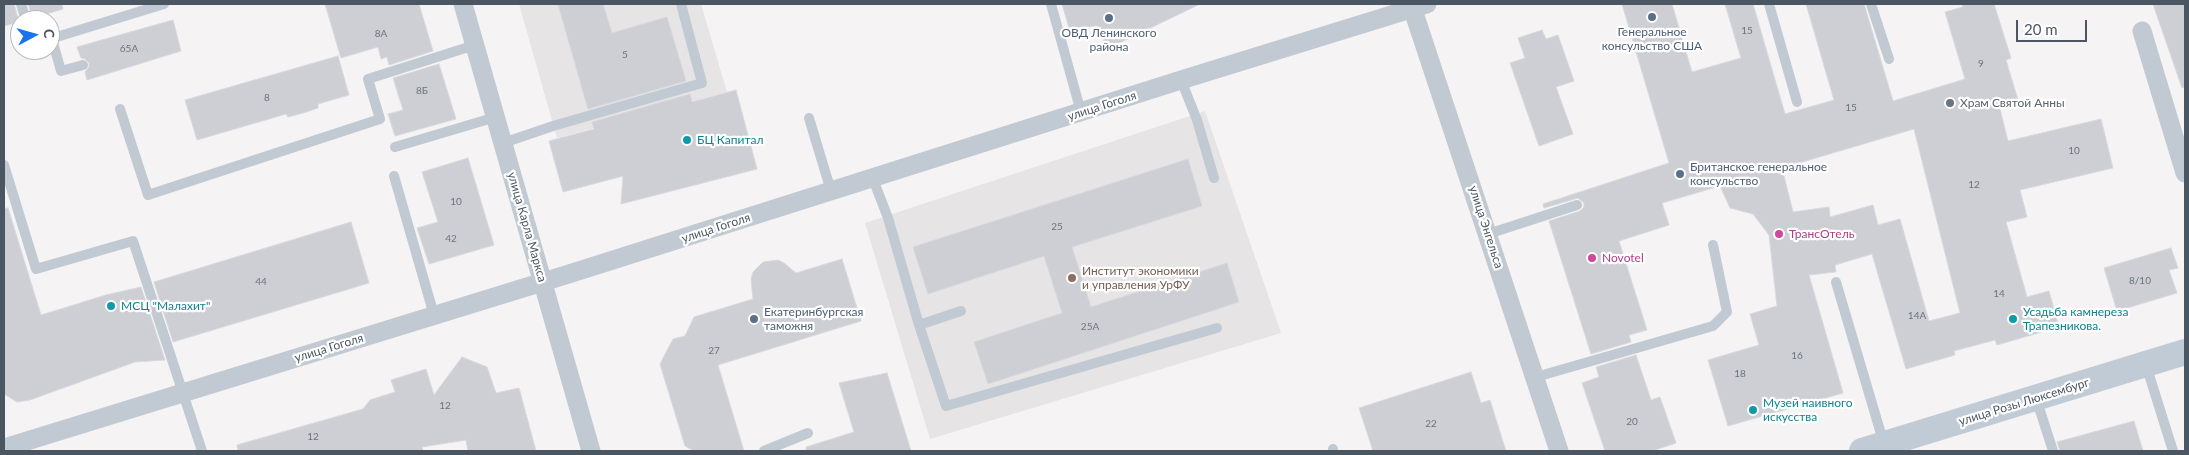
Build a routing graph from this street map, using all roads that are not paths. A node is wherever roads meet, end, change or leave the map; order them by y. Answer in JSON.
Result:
{"nodes":[{"id":1,"x":164,"y":4,"type":"edge"},
{"id":2,"x":463,"y":4,"type":"edge"},
{"id":3,"x":681,"y":4,"type":"edge"},
{"id":4,"x":1051,"y":4,"type":"edge"},
{"id":5,"x":1768,"y":4,"type":"edge"},
{"id":6,"x":1871,"y":4,"type":"edge"},
{"id":7,"x":1417,"y":5,"type":"edge"},
{"id":8,"x":2142,"y":32,"type":"dead end"},
{"id":9,"x":60,"y":36,"type":"edge"},
{"id":10,"x":475,"y":45,"type":"junction"},
{"id":11,"x":1889,"y":58,"type":"dead end"},
{"id":12,"x":58,"y":60,"type":"edge"},
{"id":13,"x":83,"y":65,"type":"dead end"},
{"id":14,"x":1181,"y":80,"type":"junction"},
{"id":15,"x":1797,"y":102,"type":"dead end"},
{"id":16,"x":120,"y":109,"type":"dead end"},
{"id":17,"x":1081,"y":112,"type":"junction"},
{"id":18,"x":496,"y":118,"type":"junction"},
{"id":19,"x":809,"y":118,"type":"dead end"},
{"id":20,"x":503,"y":143,"type":"junction"},
{"id":21,"x":395,"y":147,"type":"dead end"},
{"id":22,"x":4,"y":164,"type":"edge"},
{"id":23,"x":2185,"y":173,"type":"edge"},
{"id":24,"x":394,"y":176,"type":"dead end"},
{"id":25,"x":1214,"y":178,"type":"dead end"},
{"id":26,"x":873,"y":179,"type":"junction"},
{"id":27,"x":831,"y":191,"type":"junction"},
{"id":28,"x":1577,"y":204,"type":"dead end"},
{"id":29,"x":1488,"y":234,"type":"junction"},
{"id":30,"x":1713,"y":245,"type":"dead end"},
{"id":31,"x":543,"y":282,"type":"junction"},
{"id":32,"x":1836,"y":282,"type":"dead end"},
{"id":33,"x":961,"y":311,"type":"dead end"},
{"id":34,"x":434,"y":315,"type":"junction"},
{"id":35,"x":919,"y":325,"type":"junction"},
{"id":36,"x":1217,"y":328,"type":"dead end"},
{"id":37,"x":2185,"y":352,"type":"edge"},
{"id":38,"x":2145,"y":364,"type":"junction"},
{"id":39,"x":1536,"y":377,"type":"junction"},
{"id":40,"x":183,"y":393,"type":"junction"},
{"id":41,"x":2036,"y":398,"type":"junction"},
{"id":42,"x":808,"y":434,"type":"dead end"},
{"id":43,"x":4,"y":448,"type":"edge"},
{"id":44,"x":1874,"y":449,"type":"edge"},
{"id":45,"x":202,"y":451,"type":"edge"},
{"id":46,"x":591,"y":451,"type":"edge"},
{"id":47,"x":764,"y":451,"type":"edge"},
{"id":48,"x":1559,"y":451,"type":"edge"},
{"id":49,"x":2053,"y":451,"type":"edge"},
{"id":50,"x":2173,"y":451,"type":"edge"}],
"edges":[{"from":1,"to":9,"type":"lane"},
{"from":2,"to":10,"type":"street","name":"улица Карла Маркса"},
{"from":3,"to":20,"type":"lane"},
{"from":4,"to":17,"type":"lane"},
{"from":5,"to":15,"type":"lane"},
{"from":6,"to":11,"type":"lane"},
{"from":7,"to":14,"type":"street","name":"улица Гоголя"},
{"from":7,"to":29,"type":"street","name":"улица Энгельса"},
{"from":8,"to":23,"type":"street"},
{"from":10,"to":16,"type":"lane"},
{"from":10,"to":18,"type":"street","name":"улица Карла Маркса"},
{"from":12,"to":13,"type":"lane"},
{"from":14,"to":17,"type":"street","name":"улица Гоголя"},
{"from":14,"to":25,"type":"lane"},
{"from":17,"to":26,"type":"street","name":"улица Гоголя"},
{"from":18,"to":20,"type":"street","name":"улица Карла Маркса"},
{"from":18,"to":21,"type":"lane"},
{"from":19,"to":27,"type":"lane"},
{"from":20,"to":31,"type":"street","name":"улица Карла Маркса"},
{"from":22,"to":40,"type":"lane"},
{"from":24,"to":34,"type":"lane"},
{"from":26,"to":27,"type":"street","name":"улица Гоголя"},
{"from":26,"to":35,"type":"lane"},
{"from":27,"to":31,"type":"street","name":"улица Гоголя"},
{"from":28,"to":29,"type":"lane"},
{"from":29,"to":39,"type":"street","name":"улица Энгельса"},
{"from":30,"to":39,"type":"lane"},
{"from":31,"to":34,"type":"street","name":"улица Гоголя"},
{"from":31,"to":46,"type":"street","name":"улица Карла Маркса"},
{"from":32,"to":44,"type":"lane"},
{"from":33,"to":35,"type":"lane"},
{"from":34,"to":40,"type":"street","name":"улица Гоголя"},
{"from":35,"to":36,"type":"lane"},
{"from":37,"to":38,"type":"main road","name":"улица Розы Люксембург"},
{"from":38,"to":41,"type":"main road","name":"улица Розы Люксембург"},
{"from":38,"to":50,"type":"lane"},
{"from":39,"to":48,"type":"street","name":"улица Энгельса"},
{"from":40,"to":43,"type":"street","name":"улица Гоголя"},
{"from":40,"to":45,"type":"lane"},
{"from":41,"to":44,"type":"main road","name":"улица Розы Люксембург"},
{"from":41,"to":49,"type":"lane"},
{"from":42,"to":47,"type":"lane"}]}
